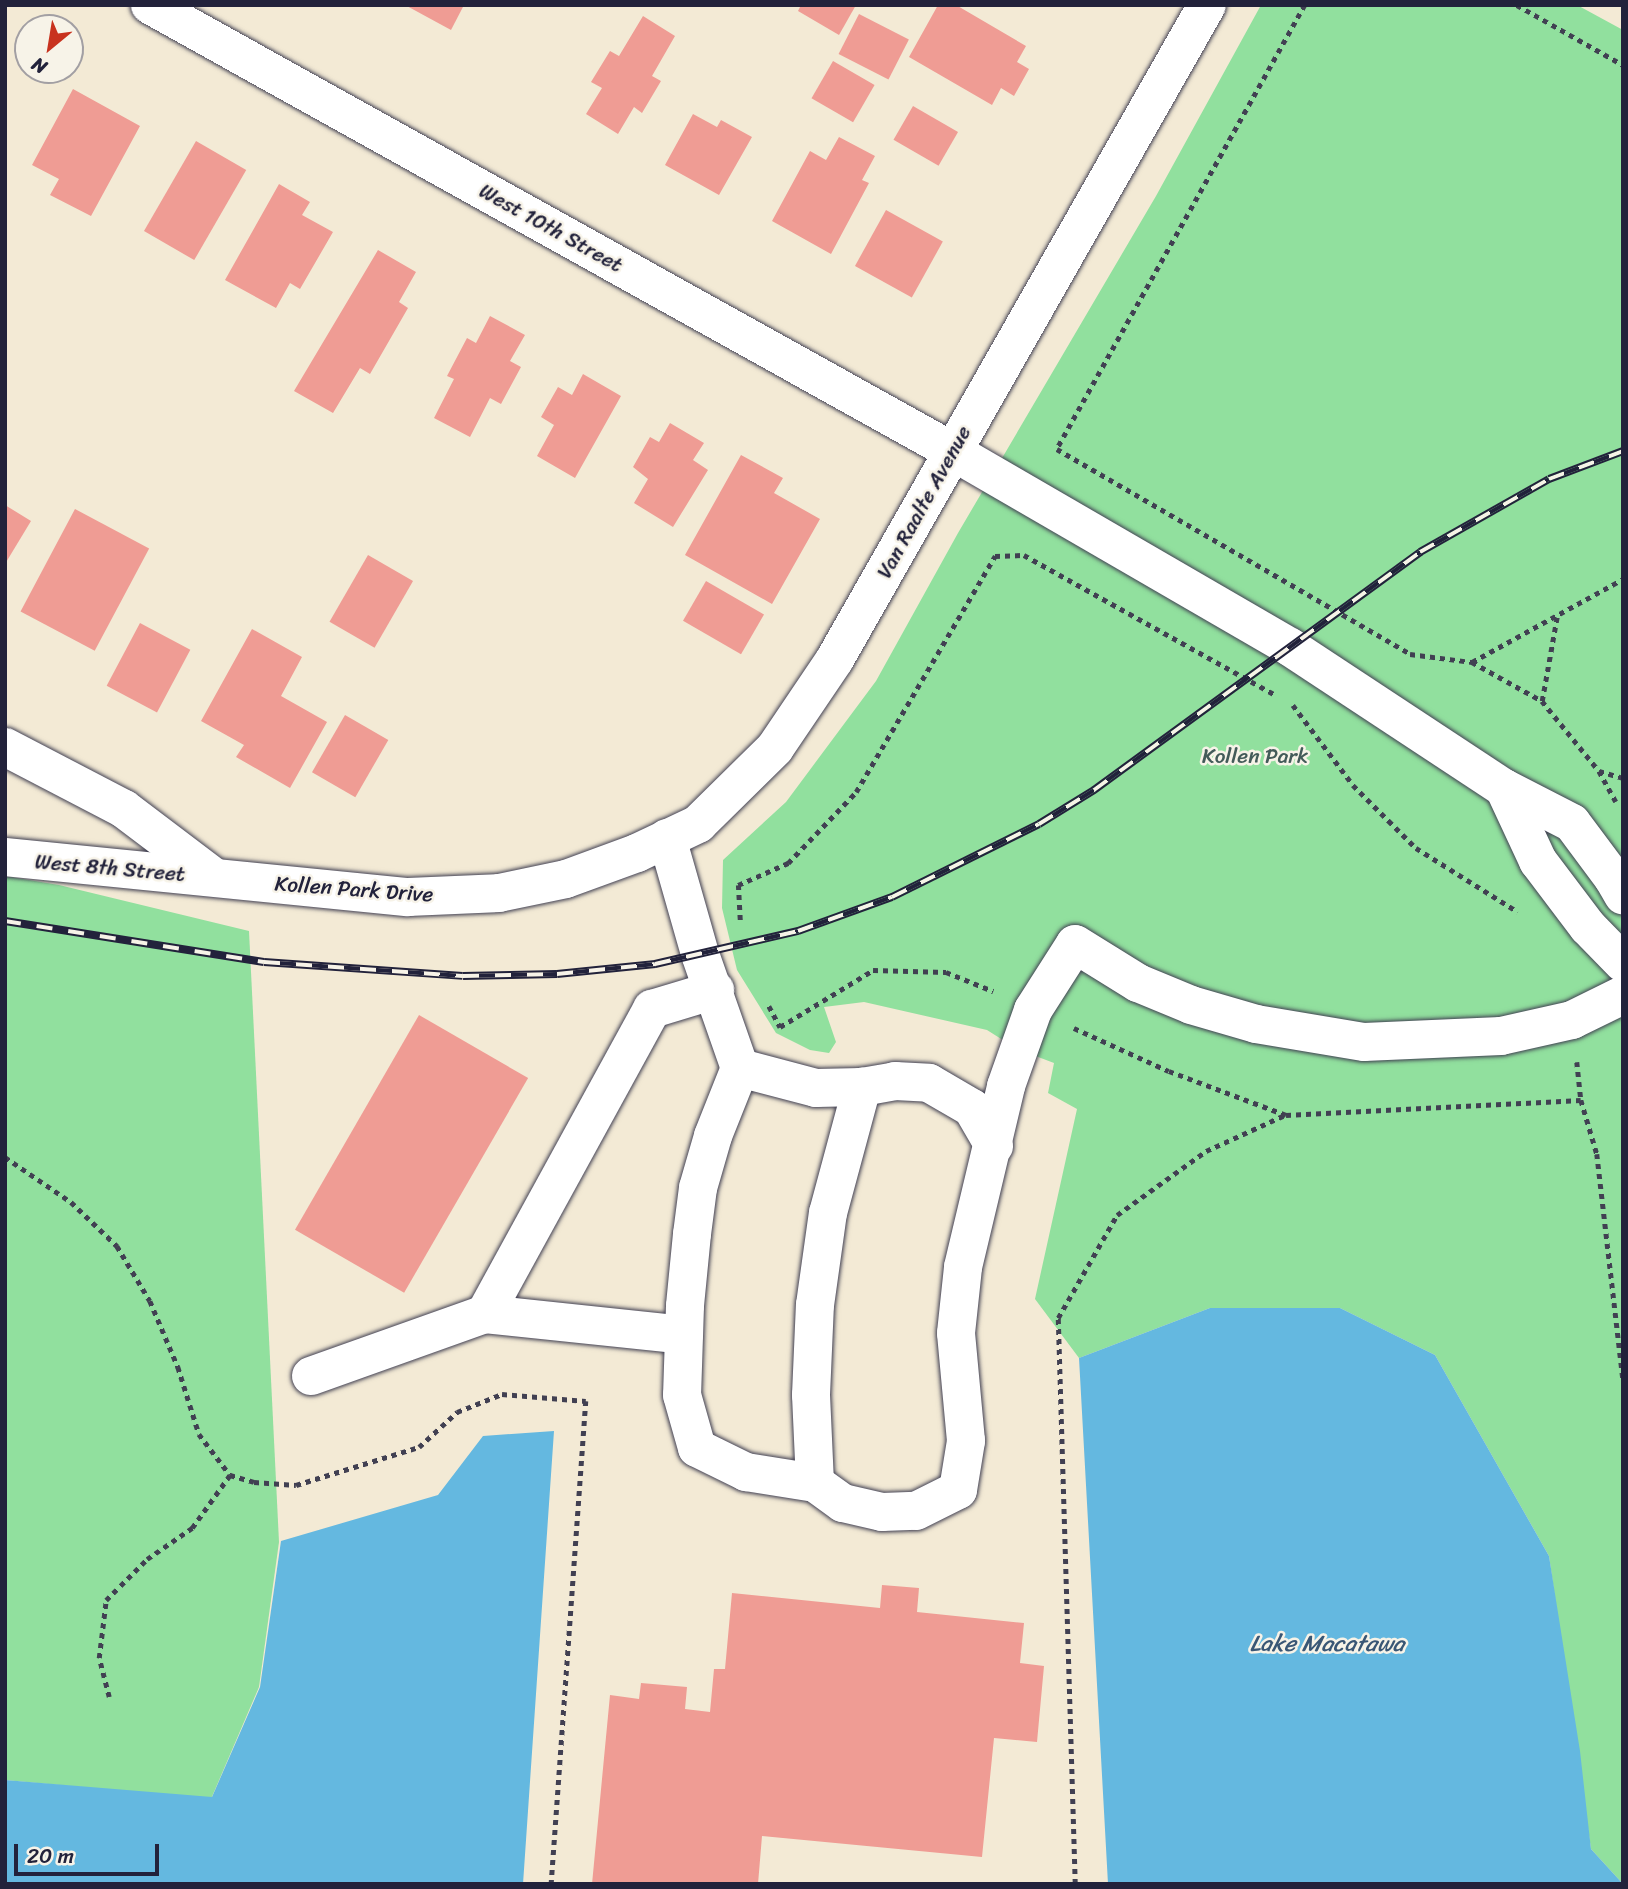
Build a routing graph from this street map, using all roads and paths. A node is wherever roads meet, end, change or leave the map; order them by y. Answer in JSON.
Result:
{"nodes":[{"id":1,"x":150,"y":5,"type":"edge"},
{"id":2,"x":1207,"y":5,"type":"edge"},
{"id":3,"x":1305,"y":5,"type":"edge"},
{"id":4,"x":1517,"y":5,"type":"edge"},
{"id":5,"x":1623,"y":65,"type":"edge"},
{"id":6,"x":952,"y":451,"type":"junction"},
{"id":7,"x":1623,"y":579,"type":"edge"},
{"id":8,"x":1557,"y":616,"type":"junction"},
{"id":9,"x":1472,"y":663,"type":"junction"},
{"id":10,"x":1542,"y":701,"type":"junction"},
{"id":11,"x":5,"y":747,"type":"edge"},
{"id":12,"x":1598,"y":771,"type":"junction"},
{"id":13,"x":1623,"y":778,"type":"edge"},
{"id":14,"x":1504,"y":788,"type":"junction"},
{"id":15,"x":1617,"y":804,"type":"dead end"},
{"id":16,"x":667,"y":838,"type":"junction"},
{"id":17,"x":5,"y":857,"type":"edge"},
{"id":18,"x":215,"y":877,"type":"junction"},
{"id":19,"x":738,"y":885,"type":"dead end"},
{"id":20,"x":534,"y":886,"type":"joint"},
{"id":21,"x":1623,"y":895,"type":"edge"},
{"id":22,"x":1524,"y":915,"type":"dead end"},
{"id":23,"x":1623,"y":963,"type":"edge"},
{"id":24,"x":715,"y":990,"type":"junction"},
{"id":25,"x":1623,"y":995,"type":"edge"},
{"id":26,"x":1033,"y":1010,"type":"junction"},
{"id":27,"x":1572,"y":1020,"type":"junction"},
{"id":28,"x":780,"y":1027,"type":"dead end"},
{"id":29,"x":740,"y":1068,"type":"junction"},
{"id":30,"x":862,"y":1087,"type":"junction"},
{"id":31,"x":1581,"y":1100,"type":"junction"},
{"id":32,"x":1286,"y":1115,"type":"junction"},
{"id":33,"x":994,"y":1146,"type":"junction"},
{"id":34,"x":5,"y":1157,"type":"edge"},
{"id":35,"x":485,"y":1314,"type":"junction"},
{"id":36,"x":684,"y":1335,"type":"junction"},
{"id":37,"x":311,"y":1376,"type":"dead end"},
{"id":38,"x":1623,"y":1379,"type":"edge"},
{"id":39,"x":230,"y":1475,"type":"junction"},
{"id":40,"x":815,"y":1483,"type":"junction"},
{"id":41,"x":109,"y":1697,"type":"dead end"},
{"id":42,"x":551,"y":1884,"type":"edge"},
{"id":43,"x":1075,"y":1884,"type":"edge"}],
"edges":[{"from":1,"to":6,"type":"street","name":"West 10th Street"},
{"from":2,"to":6,"type":"street","name":"Van Raalte Avenue"},
{"from":3,"to":9,"type":"path"},
{"from":4,"to":5,"type":"path"},
{"from":6,"to":14,"type":"street","name":"West 10th Street"},
{"from":6,"to":16,"type":"street","name":"Van Raalte Avenue"},
{"from":7,"to":8,"type":"path"},
{"from":8,"to":9,"type":"path"},
{"from":8,"to":10,"type":"path"},
{"from":9,"to":10,"type":"path"},
{"from":10,"to":12,"type":"path"},
{"from":11,"to":18,"type":"street"},
{"from":12,"to":13,"type":"path"},
{"from":12,"to":15,"type":"path"},
{"from":14,"to":21,"type":"street","name":"West 10th Street"},
{"from":14,"to":23,"type":"street"},
{"from":16,"to":20,"type":"street","name":"Van Raalte Avenue"},
{"from":16,"to":24,"type":"street"},
{"from":17,"to":18,"type":"street","name":"West 8th Street"},
{"from":18,"to":20,"type":"street","name":"Kollen Park Drive"},
{"from":19,"to":22,"type":"path"},
{"from":24,"to":29,"type":"street"},
{"from":24,"to":35,"type":"street"},
{"from":25,"to":27,"type":"street"},
{"from":26,"to":27,"type":"street"},
{"from":26,"to":28,"type":"path"},
{"from":26,"to":32,"type":"path"},
{"from":26,"to":33,"type":"street"},
{"from":27,"to":31,"type":"path"},
{"from":29,"to":30,"type":"street"},
{"from":29,"to":36,"type":"street"},
{"from":30,"to":33,"type":"street"},
{"from":30,"to":40,"type":"street"},
{"from":31,"to":32,"type":"path"},
{"from":31,"to":38,"type":"path"},
{"from":32,"to":43,"type":"path"},
{"from":33,"to":40,"type":"street"},
{"from":34,"to":39,"type":"path"},
{"from":35,"to":36,"type":"street"},
{"from":35,"to":37,"type":"street"},
{"from":36,"to":40,"type":"street"},
{"from":39,"to":41,"type":"path"},
{"from":39,"to":42,"type":"path"}]}
